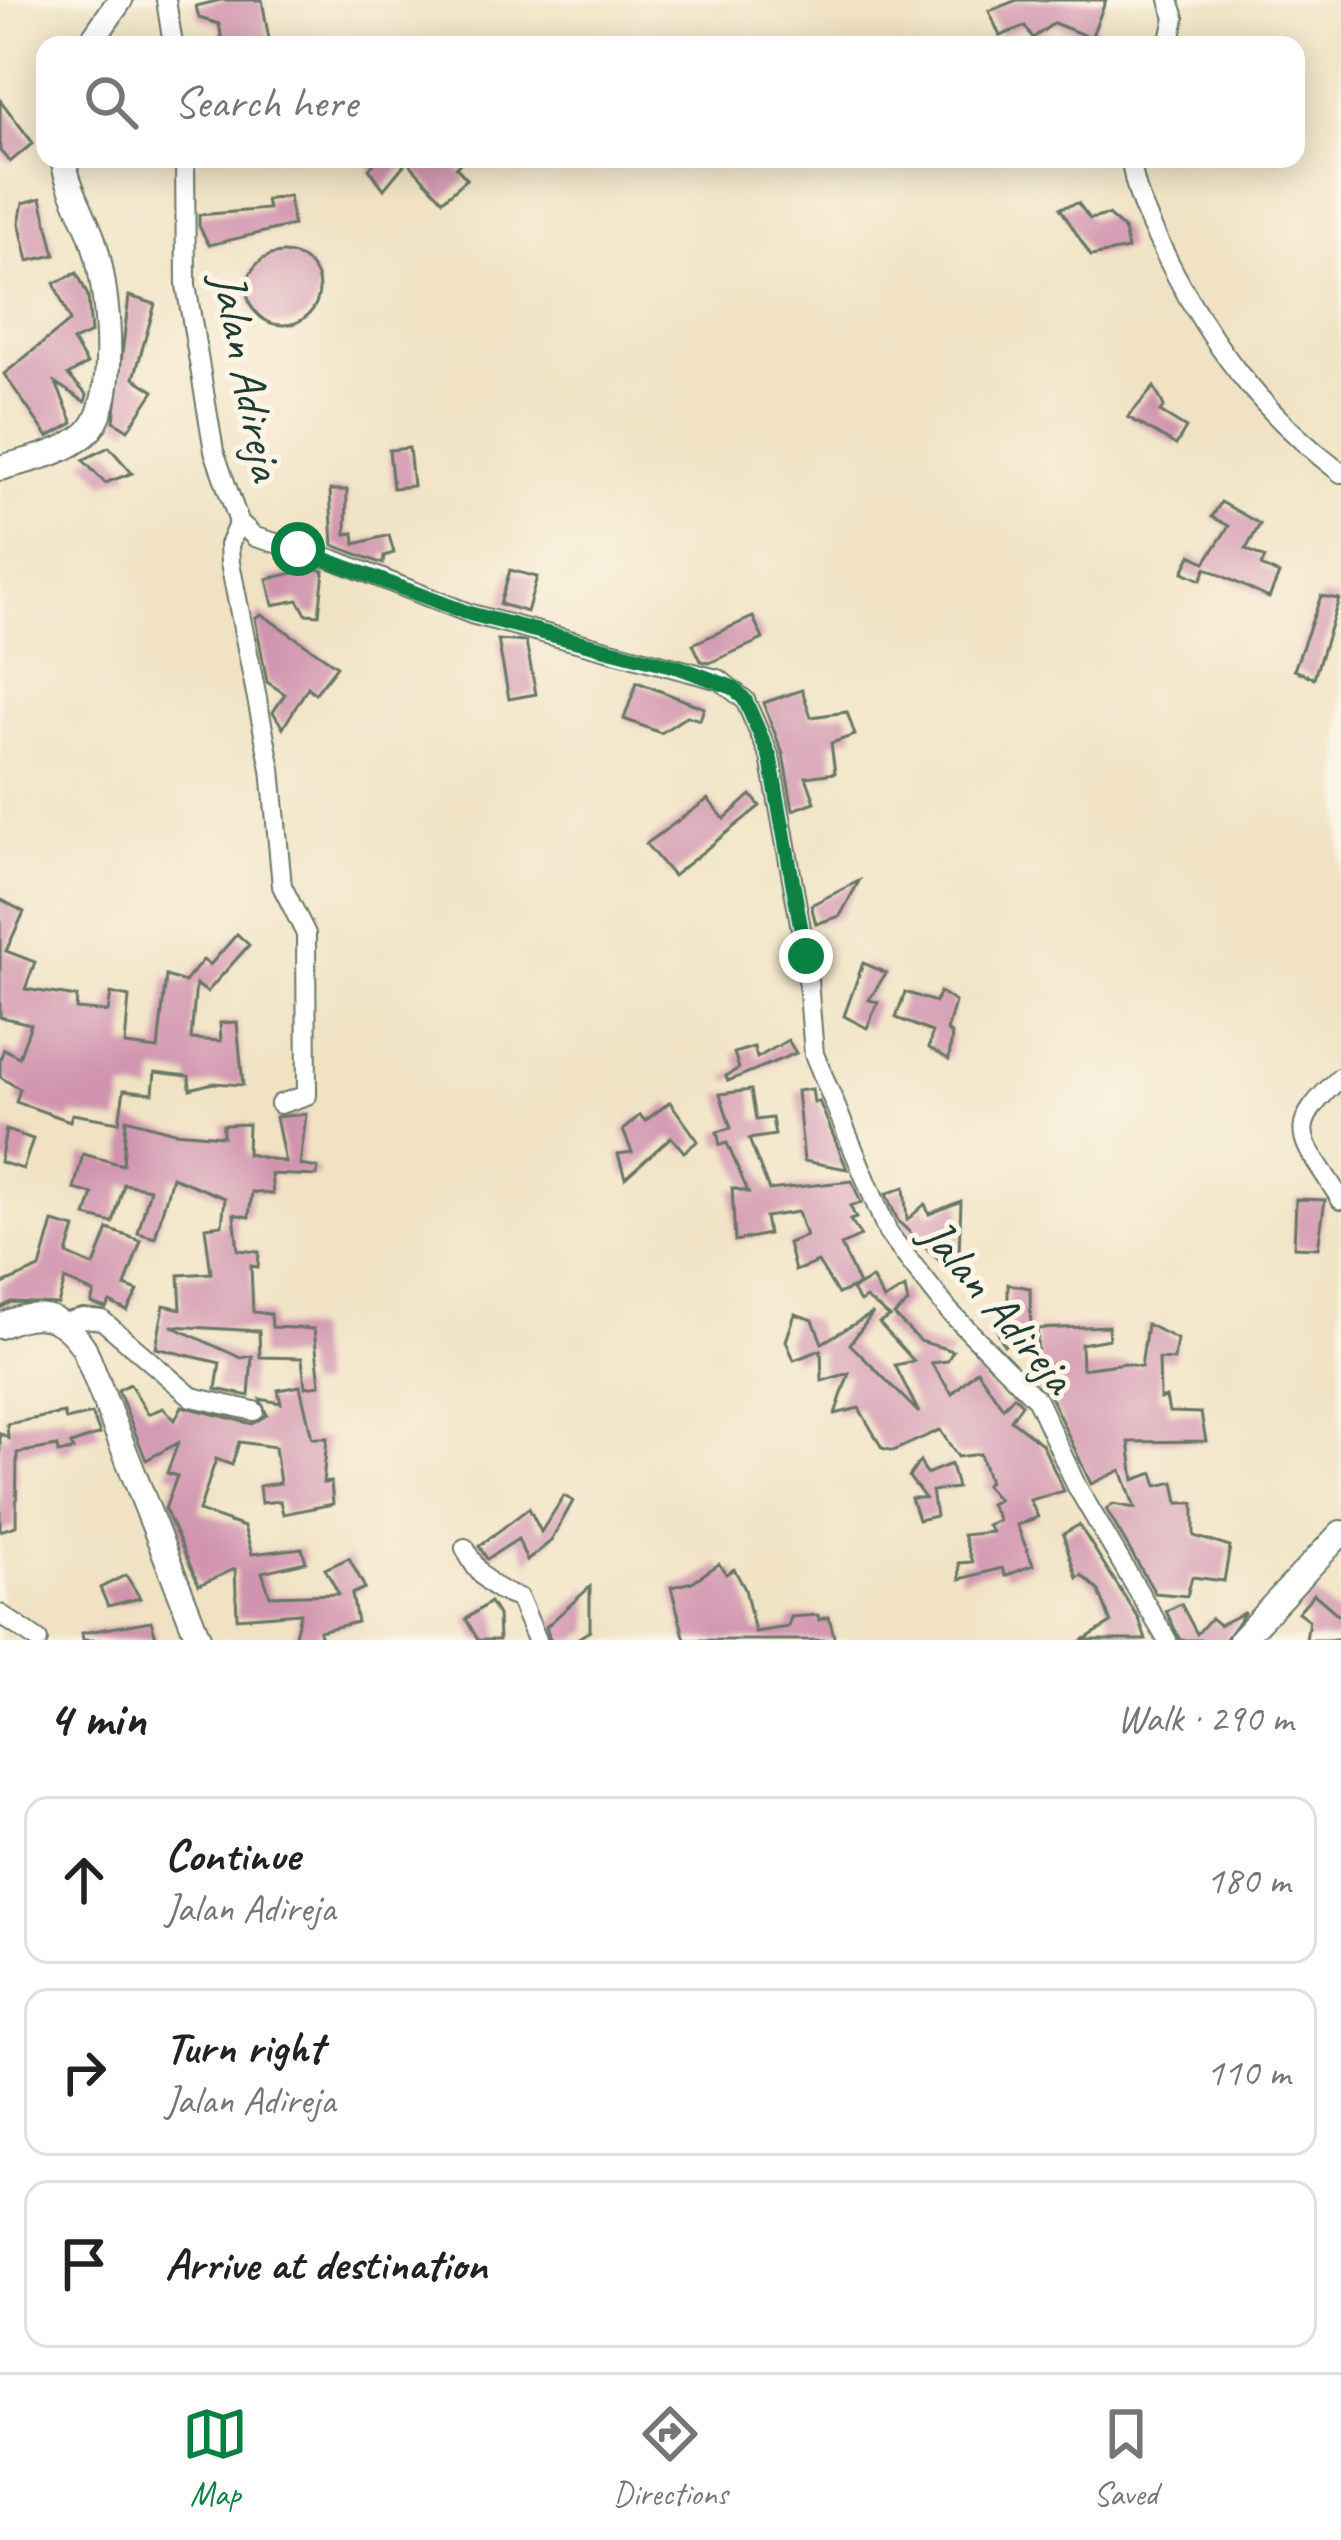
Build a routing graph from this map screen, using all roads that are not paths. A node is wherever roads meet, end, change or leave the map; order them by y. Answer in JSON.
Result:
{"nodes":[{"id":1,"x":120,"y":0,"type":"edge"},
{"id":2,"x":166,"y":0,"type":"edge"},
{"id":3,"x":1169,"y":0,"type":"edge"},
{"id":4,"x":95,"y":36,"type":"edge"},
{"id":5,"x":172,"y":36,"type":"edge"},
{"id":6,"x":1171,"y":36,"type":"edge"},
{"id":7,"x":66,"y":168,"type":"edge"},
{"id":8,"x":185,"y":168,"type":"edge"},
{"id":9,"x":1134,"y":168,"type":"edge"},
{"id":10,"x":0,"y":468,"type":"edge"},
{"id":11,"x":1341,"y":472,"type":"edge"},
{"id":12,"x":239,"y":522,"type":"junction"},
{"id":13,"x":1341,"y":1077,"type":"edge"},
{"id":14,"x":280,"y":1104,"type":"dead end"},
{"id":15,"x":1341,"y":1199,"type":"edge"},
{"id":16,"x":63,"y":1323,"type":"junction"},
{"id":17,"x":0,"y":1326,"type":"edge"},
{"id":18,"x":254,"y":1411,"type":"dead end"},
{"id":19,"x":1341,"y":1533,"type":"edge"},
{"id":20,"x":465,"y":1548,"type":"dead end"},
{"id":21,"x":0,"y":1613,"type":"edge"},
{"id":22,"x":38,"y":1640,"type":"edge"},
{"id":23,"x":199,"y":1640,"type":"edge"},
{"id":24,"x":537,"y":1640,"type":"edge"},
{"id":25,"x":1167,"y":1640,"type":"edge"},
{"id":26,"x":1241,"y":1640,"type":"edge"}],
"edges":[{"from":1,"to":4,"type":"street"},
{"from":2,"to":5,"type":"street"},
{"from":3,"to":6,"type":"street"},
{"from":7,"to":10,"type":"street"},
{"from":8,"to":12,"type":"street","name":"Jalan Adireja"},
{"from":9,"to":11,"type":"street"},
{"from":12,"to":14,"type":"street"},
{"from":12,"to":25,"type":"street","name":"Jalan Adireja"},
{"from":13,"to":15,"type":"street"},
{"from":16,"to":17,"type":"street"},
{"from":16,"to":18,"type":"street"},
{"from":16,"to":23,"type":"street"},
{"from":19,"to":26,"type":"street"},
{"from":20,"to":24,"type":"street"},
{"from":21,"to":22,"type":"street"}]}
